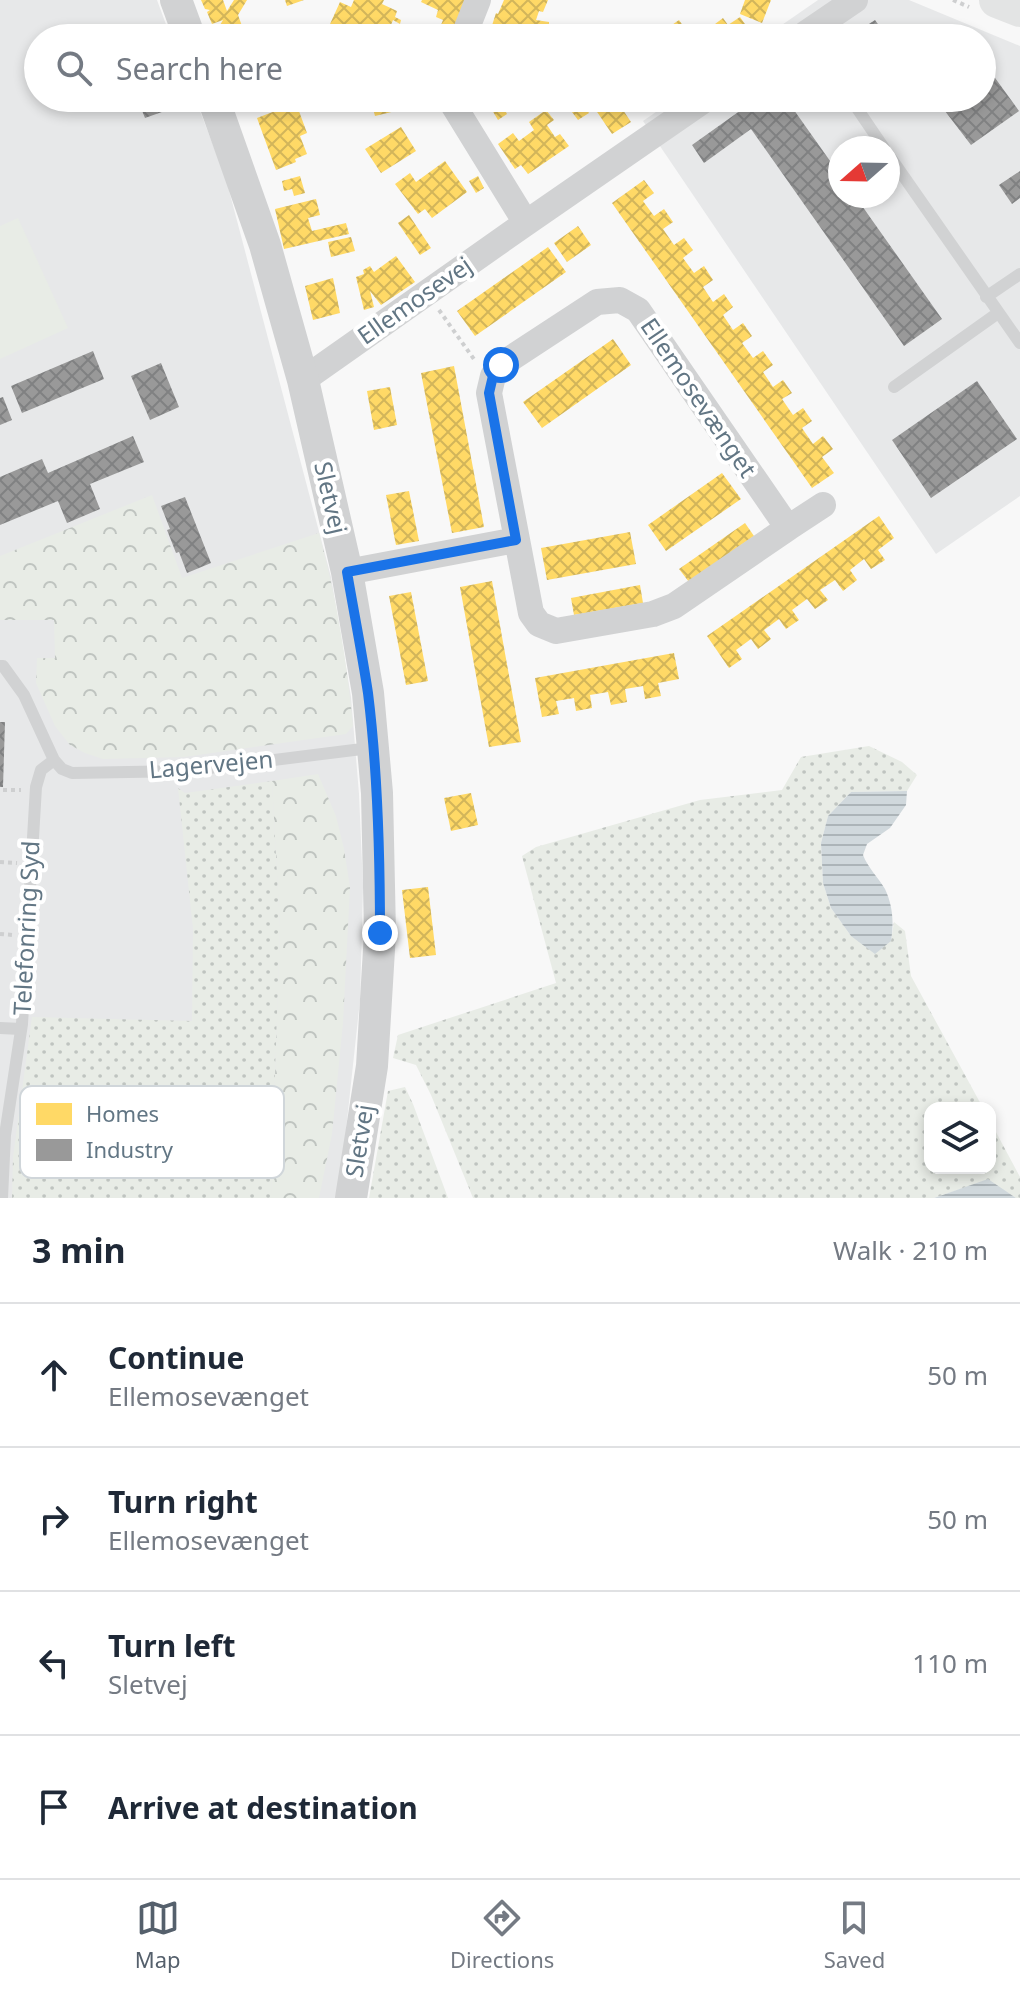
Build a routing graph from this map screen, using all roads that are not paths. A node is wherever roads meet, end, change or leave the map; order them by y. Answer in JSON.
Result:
{"nodes":[{"id":1,"x":176,"y":0,"type":"edge"},
{"id":2,"x":478,"y":0,"type":"edge"},
{"id":3,"x":855,"y":0,"type":"edge"},
{"id":4,"x":997,"y":0,"type":"edge"},
{"id":5,"x":1020,"y":9,"type":"edge"},
{"id":6,"x":185,"y":24,"type":"edge"},
{"id":7,"x":469,"y":24,"type":"edge"},
{"id":8,"x":823,"y":24,"type":"edge"},
{"id":9,"x":218,"y":112,"type":"edge"},
{"id":10,"x":458,"y":112,"type":"edge"},
{"id":11,"x":687,"y":112,"type":"edge"},
{"id":12,"x":860,"y":112,"type":"edge"},
{"id":13,"x":876,"y":136,"type":"edge"},
{"id":14,"x":900,"y":172,"type":"edge"},
{"id":15,"x":526,"y":223,"type":"junction"},
{"id":16,"x":1020,"y":274,"type":"edge"},
{"id":17,"x":986,"y":297,"type":"junction"},
{"id":18,"x":998,"y":313,"type":"junction"},
{"id":19,"x":1020,"y":343,"type":"edge"},
{"id":20,"x":303,"y":380,"type":"junction"},
{"id":21,"x":894,"y":387,"type":"dead end"},
{"id":22,"x":823,"y":505,"type":"dead end"},
{"id":23,"x":788,"y":528,"type":"junction"},
{"id":24,"x":516,"y":540,"type":"junction"},
{"id":25,"x":347,"y":572,"type":"junction"},
{"id":26,"x":0,"y":666,"type":"edge"},
{"id":27,"x":373,"y":748,"type":"junction"},
{"id":28,"x":54,"y":760,"type":"junction"},
{"id":29,"x":0,"y":1028,"type":"edge"},
{"id":30,"x":21,"y":1029,"type":"junction"},
{"id":31,"x":2,"y":1165,"type":"edge"},
{"id":32,"x":2,"y":1198,"type":"edge"},
{"id":33,"x":351,"y":1198,"type":"edge"}],
"edges":[{"from":1,"to":6,"type":"street"},
{"from":2,"to":7,"type":"street"},
{"from":3,"to":8,"type":"street"},
{"from":4,"to":5,"type":"main road"},
{"from":9,"to":20,"type":"street","name":"Sletvej"},
{"from":10,"to":15,"type":"street"},
{"from":11,"to":15,"type":"street","name":"Ellemosevej"},
{"from":12,"to":13,"type":"lane"},
{"from":14,"to":17,"type":"lane"},
{"from":15,"to":20,"type":"street","name":"Ellemosevej"},
{"from":16,"to":17,"type":"lane"},
{"from":17,"to":18,"type":"lane"},
{"from":18,"to":19,"type":"lane"},
{"from":18,"to":21,"type":"lane"},
{"from":20,"to":25,"type":"street","name":"Sletvej"},
{"from":22,"to":23,"type":"street"},
{"from":23,"to":24,"type":"street"},
{"from":23,"to":24,"type":"street","name":"Ellemosevænget"},
{"from":24,"to":25,"type":"street"},
{"from":25,"to":27,"type":"street","name":"Sletvej"},
{"from":26,"to":28,"type":"lane"},
{"from":27,"to":28,"type":"lane","name":"Lagervejen"},
{"from":27,"to":33,"type":"street","name":"Sletvej"},
{"from":28,"to":30,"type":"lane","name":"Telefonring Syd"},
{"from":29,"to":30,"type":"lane"},
{"from":30,"to":31,"type":"lane","name":"Telefonring Syd"},
{"from":31,"to":32,"type":"lane","name":"Telefonring Syd"}]}
